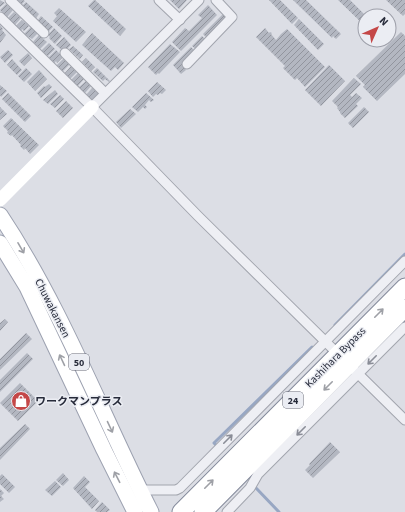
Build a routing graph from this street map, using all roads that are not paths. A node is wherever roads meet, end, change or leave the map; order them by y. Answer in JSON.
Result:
{"nodes":[{"id":1,"x":10,"y":0,"type":"edge"},
{"id":2,"x":159,"y":0,"type":"edge"},
{"id":3,"x":199,"y":0,"type":"edge"},
{"id":4,"x":216,"y":0,"type":"edge"},
{"id":5,"x":0,"y":17,"type":"edge"},
{"id":6,"x":180,"y":20,"type":"junction"},
{"id":7,"x":44,"y":33,"type":"dead end"},
{"id":8,"x":65,"y":53,"type":"dead end"},
{"id":9,"x":186,"y":64,"type":"dead end"},
{"id":10,"x":105,"y":93,"type":"junction"},
{"id":11,"x":92,"y":107,"type":"junction"},
{"id":12,"x":0,"y":200,"type":"edge"},
{"id":13,"x":0,"y":215,"type":"edge"},
{"id":14,"x":0,"y":243,"type":"edge"},
{"id":15,"x":405,"y":261,"type":"edge"},
{"id":16,"x":405,"y":287,"type":"edge"},
{"id":17,"x":405,"y":308,"type":"edge"},
{"id":18,"x":405,"y":327,"type":"edge"},
{"id":19,"x":326,"y":341,"type":"junction"},
{"id":20,"x":349,"y":364,"type":"junction"},
{"id":21,"x":405,"y":420,"type":"edge"},
{"id":22,"x":140,"y":490,"type":"junction"},
{"id":23,"x":132,"y":509,"type":"edge"},
{"id":24,"x":151,"y":512,"type":"edge"},
{"id":25,"x":181,"y":512,"type":"edge"},
{"id":26,"x":203,"y":512,"type":"edge"},
{"id":27,"x":227,"y":512,"type":"edge"}],
"edges":[{"from":1,"to":7,"type":"street"},
{"from":2,"to":6,"type":"street"},
{"from":3,"to":6,"type":"street"},
{"from":4,"to":9,"type":"street"},
{"from":5,"to":11,"type":"street"},
{"from":6,"to":10,"type":"street"},
{"from":8,"to":10,"type":"street"},
{"from":10,"to":11,"type":"street"},
{"from":11,"to":12,"type":"street"},
{"from":11,"to":19,"type":"street"},
{"from":13,"to":22,"type":"main road","name":"Chuwakansen","number":"50","one_way":true},
{"from":23,"to":14,"type":"main road","name":"Chuwakansen","number":"50","one_way":true},
{"from":15,"to":19,"type":"street"},
{"from":20,"to":16,"type":"highway","name":"Kashihara Bypass","number":"24","one_way":true},
{"from":17,"to":20,"type":"highway","name":"Kashihara Bypass","number":"24"},
{"from":18,"to":20,"type":"street","one_way":true},
{"from":19,"to":20,"type":"street"},
{"from":22,"to":19,"type":"street","one_way":true},
{"from":20,"to":21,"type":"street"},
{"from":25,"to":20,"type":"highway","name":"Kashihara Bypass","number":"24","one_way":true},
{"from":20,"to":26,"type":"highway","name":"Kashihara Bypass","number":"24","one_way":true},
{"from":20,"to":27,"type":"street","one_way":true},
{"from":22,"to":24,"type":"main road","name":"Chuwakansen","number":"50"}]}
